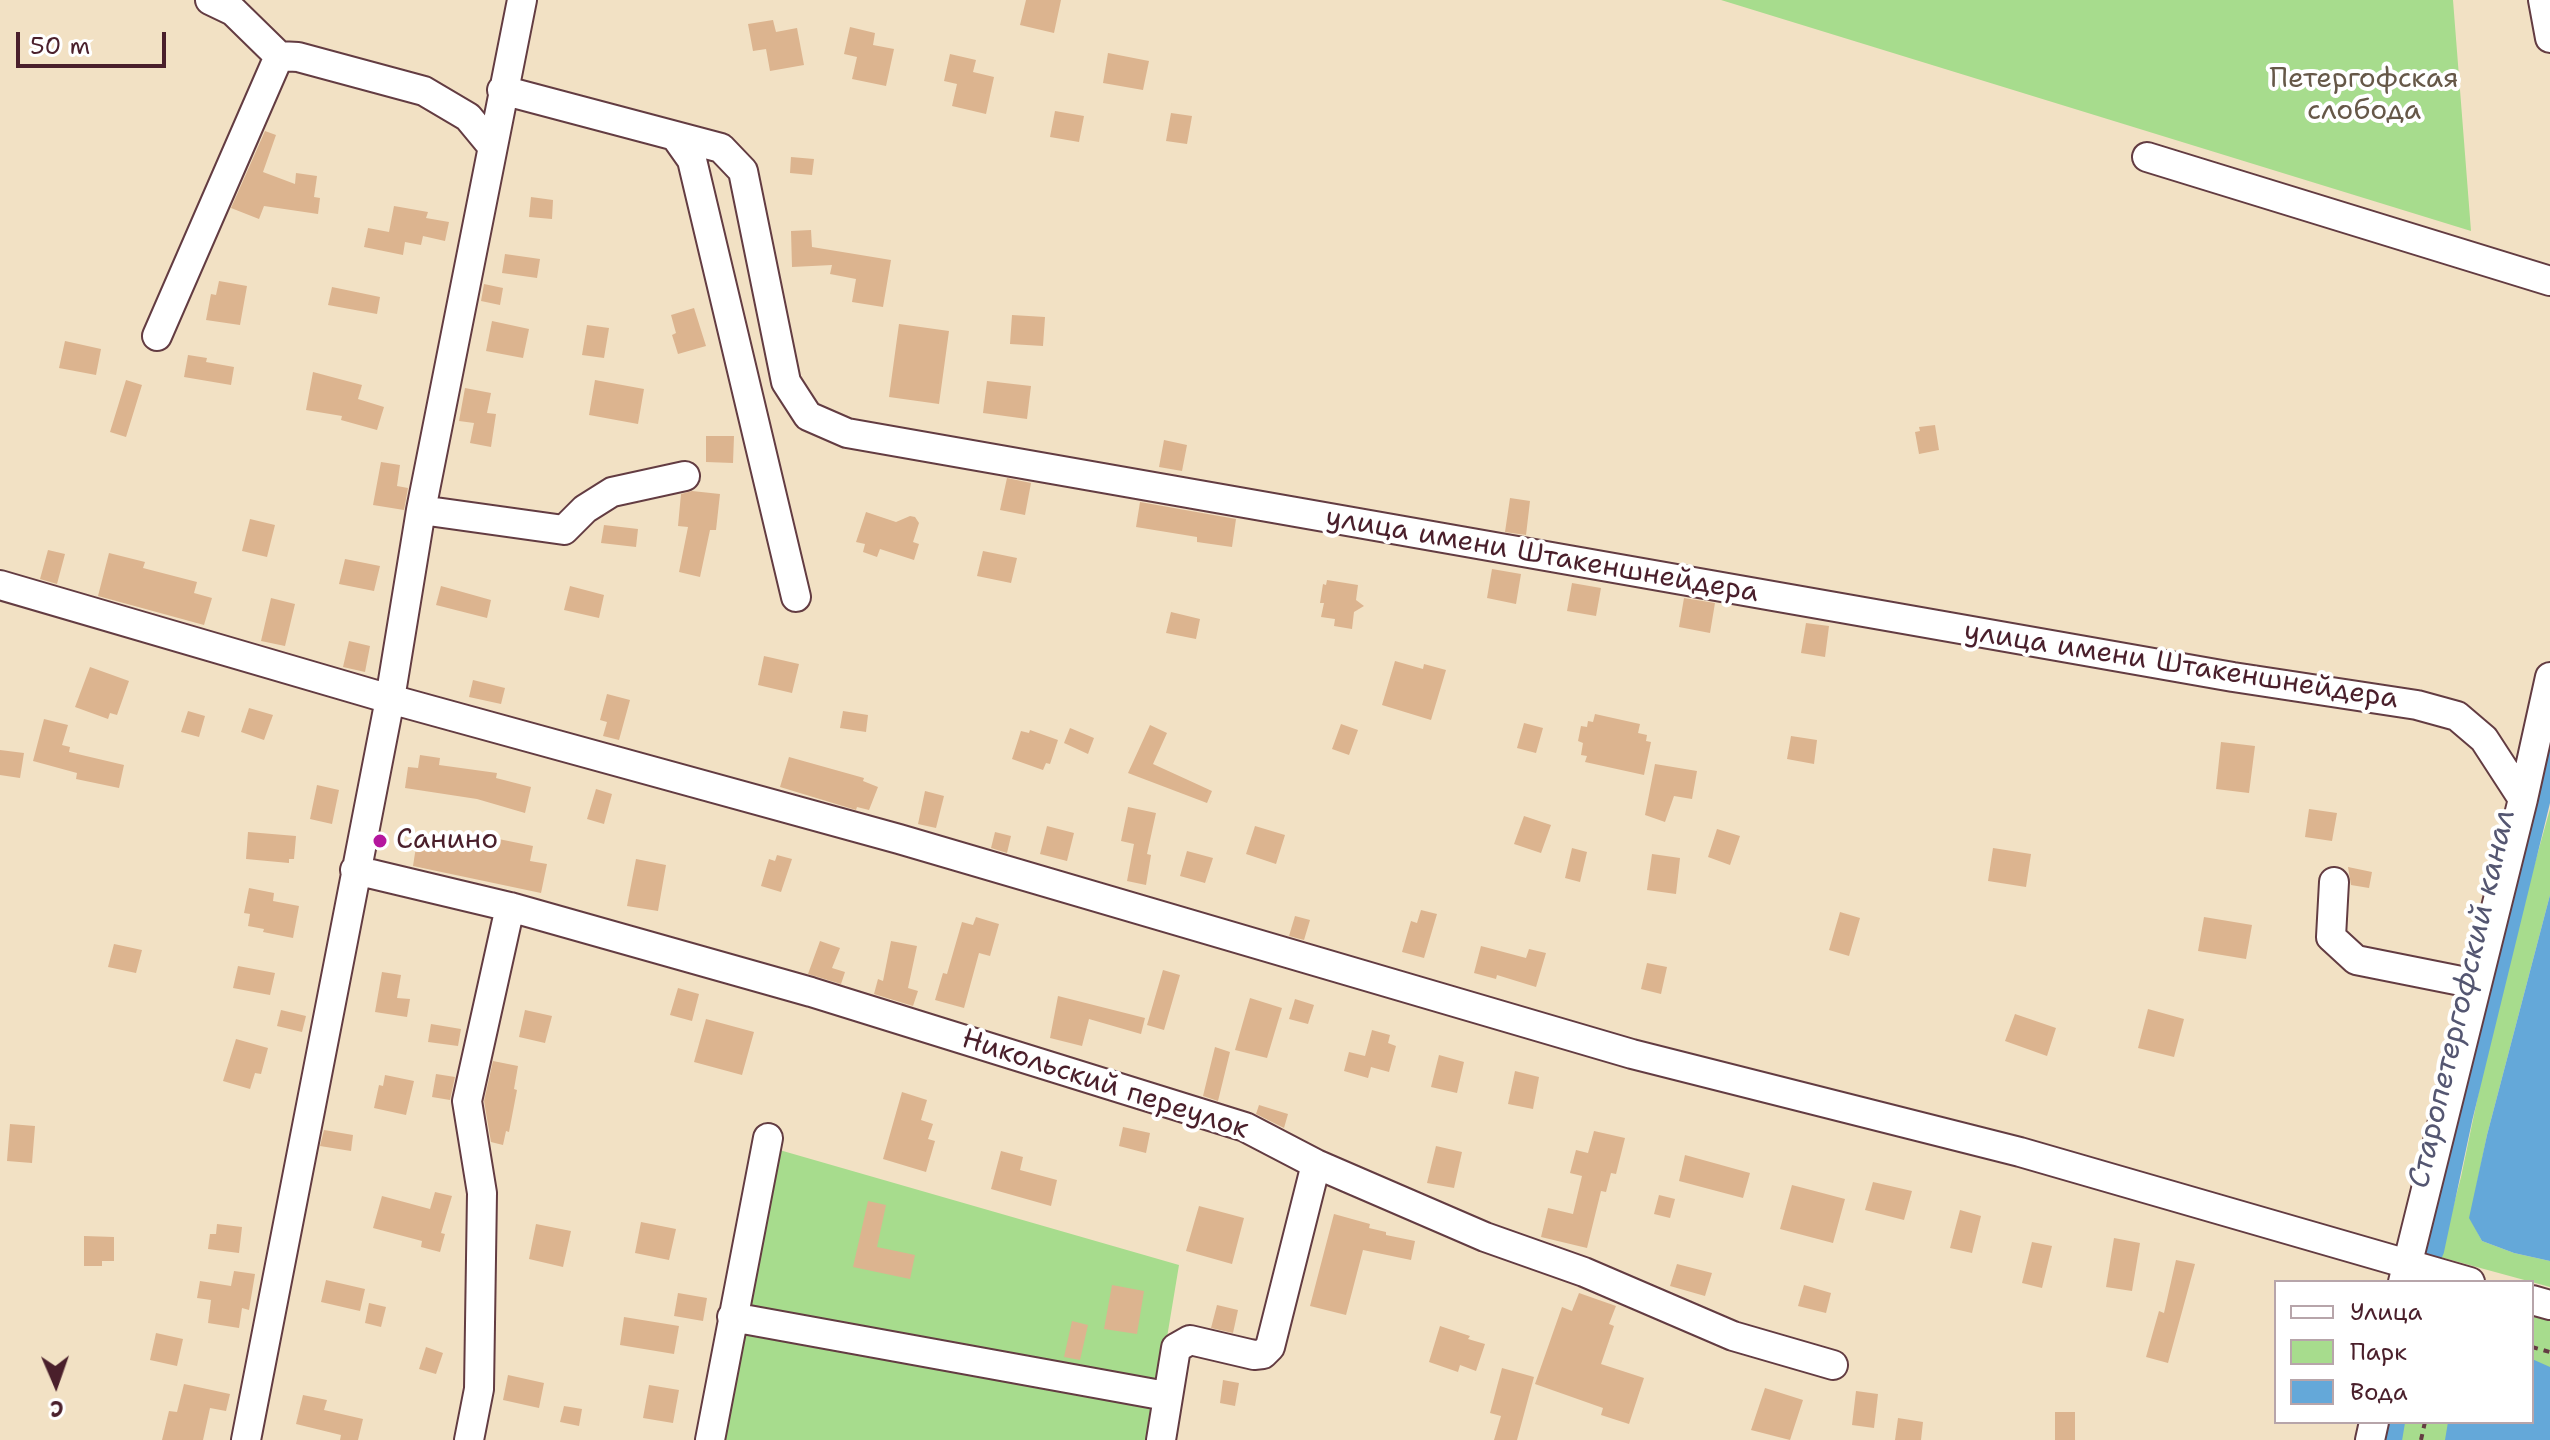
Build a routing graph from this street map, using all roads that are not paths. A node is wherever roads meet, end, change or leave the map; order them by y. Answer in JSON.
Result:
{"nodes":[{"id":1,"x":210,"y":0,"type":"edge"},
{"id":2,"x":522,"y":0,"type":"edge"},
{"id":3,"x":2543,"y":0,"type":"edge"},
{"id":4,"x":2550,"y":38,"type":"edge"},
{"id":5,"x":279,"y":56,"type":"junction"},
{"id":6,"x":502,"y":90,"type":"junction"},
{"id":7,"x":684,"y":138,"type":"junction"},
{"id":8,"x":492,"y":146,"type":"junction"},
{"id":9,"x":2147,"y":157,"type":"dead end"},
{"id":10,"x":2550,"y":281,"type":"edge"},
{"id":11,"x":157,"y":336,"type":"dead end"},
{"id":12,"x":685,"y":476,"type":"dead end"},
{"id":13,"x":421,"y":510,"type":"junction"},
{"id":14,"x":0,"y":585,"type":"edge"},
{"id":15,"x":796,"y":597,"type":"dead end"},
{"id":16,"x":2550,"y":677,"type":"edge"},
{"id":17,"x":390,"y":699,"type":"junction"},
{"id":18,"x":2523,"y":799,"type":"junction"},
{"id":19,"x":355,"y":870,"type":"junction"},
{"id":20,"x":2334,"y":882,"type":"dead end"},
{"id":21,"x":510,"y":907,"type":"junction"},
{"id":22,"x":2476,"y":984,"type":"junction"},
{"id":23,"x":768,"y":1138,"type":"dead end"},
{"id":24,"x":1316,"y":1164,"type":"junction"},
{"id":25,"x":2404,"y":1273,"type":"edge"},
{"id":26,"x":2455,"y":1280,"type":"edge"},
{"id":27,"x":732,"y":1317,"type":"junction"},
{"id":28,"x":1833,"y":1365,"type":"dead end"},
{"id":29,"x":1166,"y":1396,"type":"junction"},
{"id":30,"x":246,"y":1440,"type":"edge"},
{"id":31,"x":469,"y":1440,"type":"edge"},
{"id":32,"x":710,"y":1440,"type":"edge"},
{"id":33,"x":1161,"y":1440,"type":"edge"}],
"edges":[{"from":1,"to":5,"type":"street"},
{"from":2,"to":6,"type":"street"},
{"from":3,"to":4,"type":"street"},
{"from":5,"to":8,"type":"street"},
{"from":5,"to":11,"type":"street"},
{"from":6,"to":7,"type":"street"},
{"from":6,"to":8,"type":"street"},
{"from":7,"to":15,"type":"street"},
{"from":7,"to":18,"type":"street","name":"улица имени Штакеншнейдера"},
{"from":8,"to":13,"type":"street"},
{"from":9,"to":10,"type":"street"},
{"from":12,"to":13,"type":"street"},
{"from":13,"to":17,"type":"street"},
{"from":14,"to":17,"type":"street"},
{"from":16,"to":18,"type":"street"},
{"from":17,"to":19,"type":"street"},
{"from":17,"to":25,"type":"street"},
{"from":18,"to":22,"type":"street"},
{"from":19,"to":21,"type":"street","name":"Никольский переулок"},
{"from":19,"to":30,"type":"street"},
{"from":20,"to":22,"type":"street"},
{"from":21,"to":24,"type":"street","name":"Никольский переулок"},
{"from":21,"to":31,"type":"street"},
{"from":22,"to":25,"type":"street"},
{"from":23,"to":27,"type":"street"},
{"from":24,"to":28,"type":"street","name":"Никольский переулок"},
{"from":24,"to":29,"type":"street"},
{"from":25,"to":26,"type":"street"},
{"from":27,"to":29,"type":"street"},
{"from":27,"to":32,"type":"street"},
{"from":29,"to":33,"type":"street"}]}
